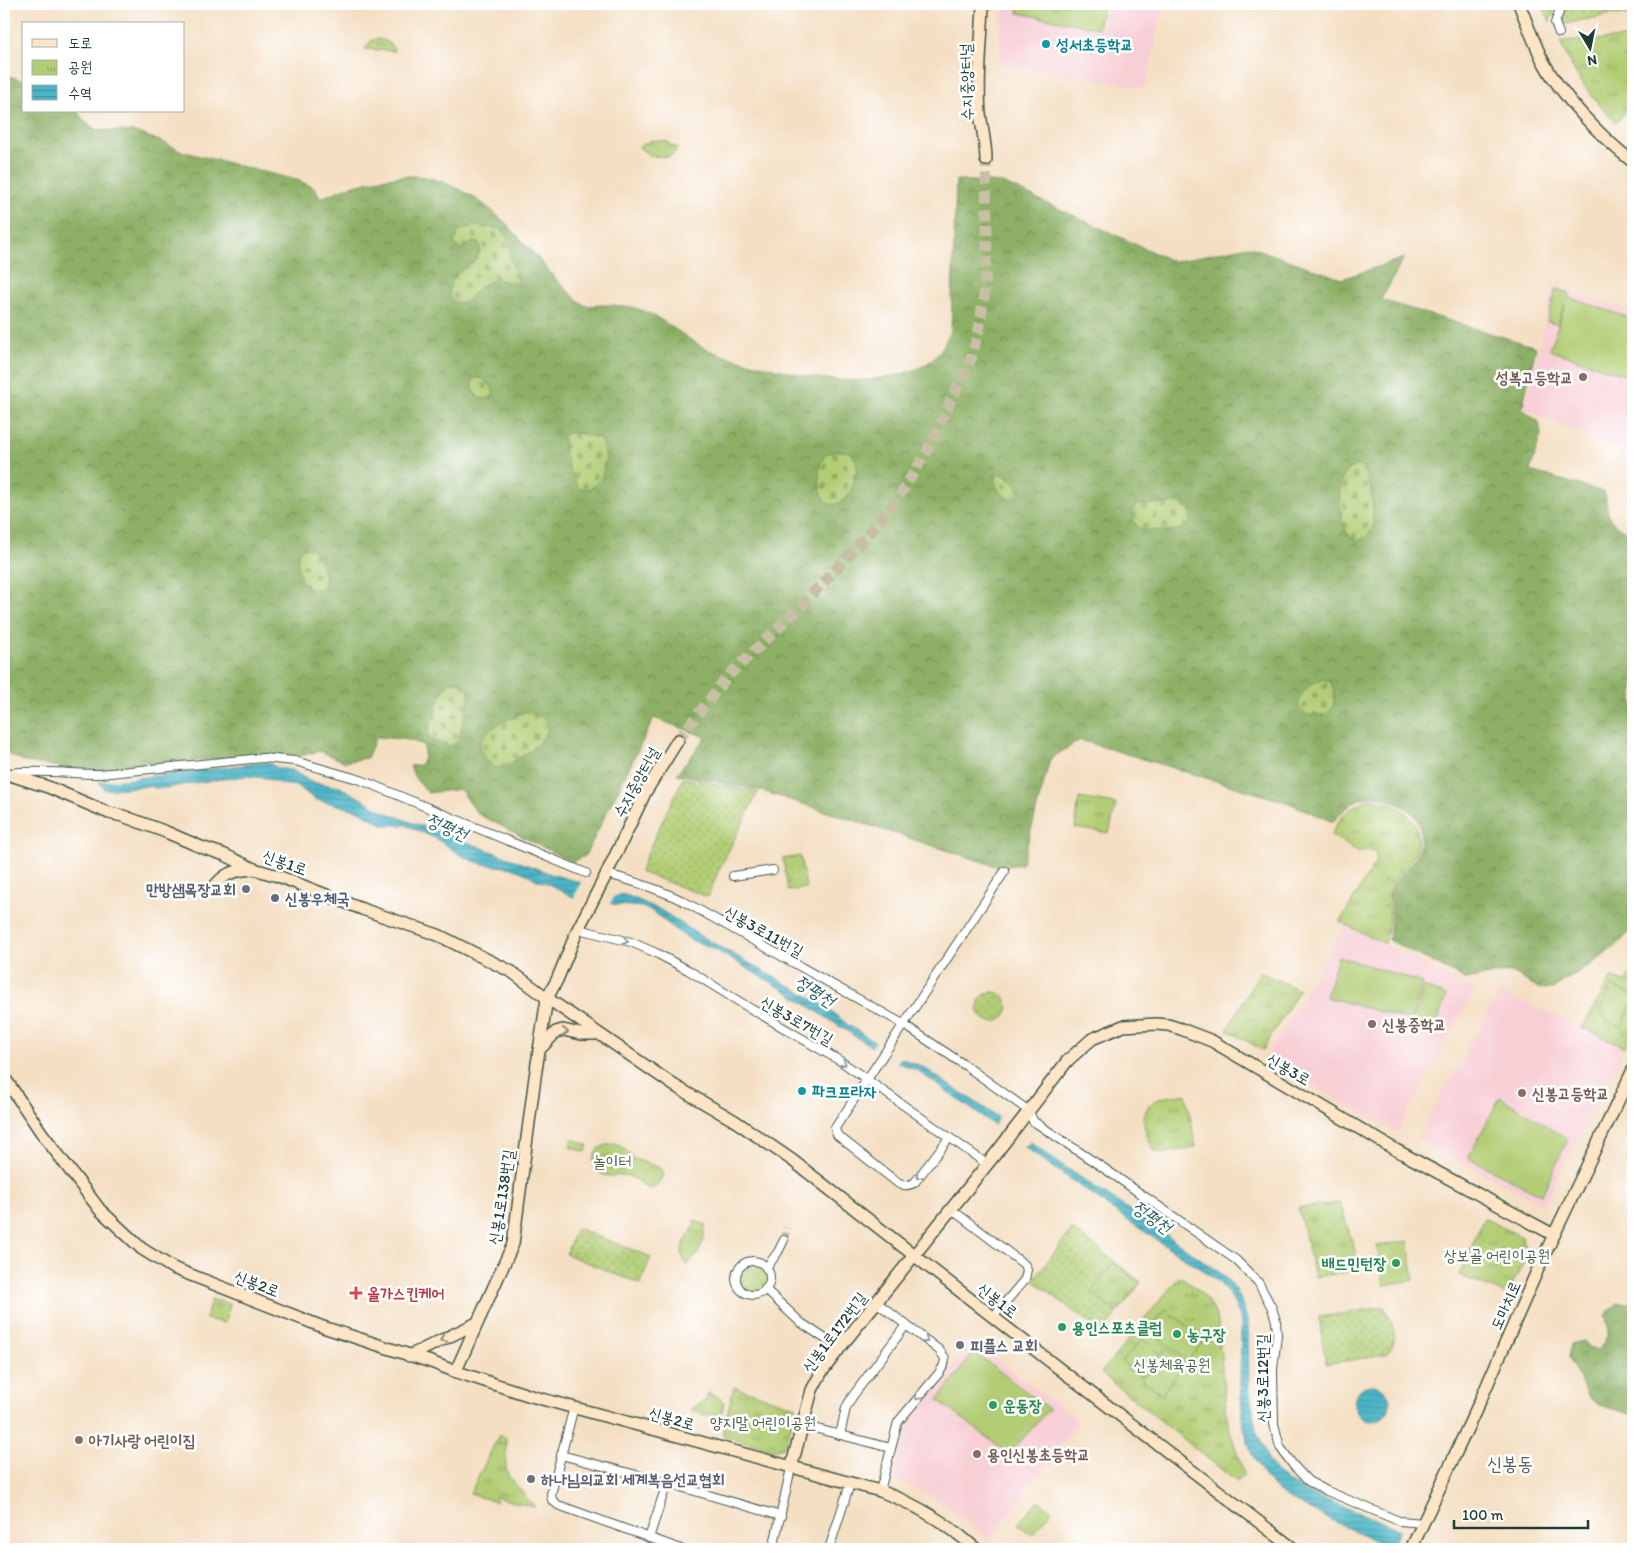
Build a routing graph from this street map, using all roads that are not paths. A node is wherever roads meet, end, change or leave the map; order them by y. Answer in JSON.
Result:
{"nodes":[{"id":1,"x":983,"y":4,"type":"edge"},
{"id":2,"x":1519,"y":4,"type":"edge"},
{"id":3,"x":1562,"y":4,"type":"edge"},
{"id":4,"x":1559,"y":32,"type":"dead end"},
{"id":5,"x":986,"y":160,"type":"tunnel mouth"},
{"id":6,"x":1633,"y":162,"type":"edge"},
{"id":7,"x":678,"y":740,"type":"tunnel mouth"},
{"id":8,"x":5,"y":773,"type":"edge"},
{"id":9,"x":254,"y":868,"type":"junction"},
{"id":10,"x":774,"y":870,"type":"dead end"},
{"id":11,"x":1005,"y":871,"type":"dead end"},
{"id":12,"x":586,"y":873,"type":"dead end"},
{"id":13,"x":733,"y":876,"type":"dead end"},
{"id":14,"x":605,"y":877,"type":"junction"},
{"id":15,"x":211,"y":891,"type":"dead end"},
{"id":16,"x":578,"y":928,"type":"junction"},
{"id":17,"x":548,"y":998,"type":"junction"},
{"id":18,"x":902,"y":1024,"type":"junction"},
{"id":19,"x":599,"y":1034,"type":"junction"},
{"id":20,"x":539,"y":1050,"type":"junction"},
{"id":21,"x":1633,"y":1070,"type":"edge"},
{"id":22,"x":4,"y":1078,"type":"edge"},
{"id":23,"x":868,"y":1080,"type":"junction"},
{"id":24,"x":1026,"y":1115,"type":"junction"},
{"id":25,"x":949,"y":1138,"type":"junction"},
{"id":26,"x":987,"y":1164,"type":"junction"},
{"id":27,"x":951,"y":1209,"type":"junction"},
{"id":28,"x":1554,"y":1235,"type":"junction"},
{"id":29,"x":784,"y":1240,"type":"tunnel mouth"},
{"id":30,"x":914,"y":1255,"type":"junction"},
{"id":31,"x":766,"y":1268,"type":"junction"},
{"id":32,"x":765,"y":1289,"type":"junction"},
{"id":33,"x":876,"y":1302,"type":"junction"},
{"id":34,"x":993,"y":1317,"type":"junction"},
{"id":35,"x":477,"y":1323,"type":"junction"},
{"id":36,"x":906,"y":1325,"type":"junction"},
{"id":37,"x":839,"y":1348,"type":"junction"},
{"id":38,"x":409,"y":1356,"type":"junction"},
{"id":39,"x":454,"y":1371,"type":"junction"},
{"id":40,"x":574,"y":1407,"type":"junction"},
{"id":41,"x":802,"y":1425,"type":"junction"},
{"id":42,"x":840,"y":1435,"type":"junction"},
{"id":43,"x":891,"y":1448,"type":"junction"},
{"id":44,"x":562,"y":1455,"type":"junction"},
{"id":45,"x":791,"y":1468,"type":"junction"},
{"id":46,"x":667,"y":1483,"type":"junction"},
{"id":47,"x":850,"y":1484,"type":"junction"},
{"id":48,"x":880,"y":1491,"type":"junction"},
{"id":49,"x":781,"y":1516,"type":"junction"},
{"id":50,"x":1423,"y":1525,"type":"junction"},
{"id":51,"x":650,"y":1538,"type":"junction"},
{"id":52,"x":829,"y":1548,"type":"edge"},
{"id":53,"x":681,"y":1549,"type":"edge"},
{"id":54,"x":773,"y":1549,"type":"edge"},
{"id":55,"x":838,"y":1549,"type":"edge"},
{"id":56,"x":976,"y":1549,"type":"edge"},
{"id":57,"x":1294,"y":1549,"type":"edge"},
{"id":58,"x":1411,"y":1549,"type":"edge"}],
"edges":[{"from":1,"to":5,"type":"street","name":"수지중앙터널"},
{"from":2,"to":6,"type":"street"},
{"from":3,"to":4,"type":"street"},
{"from":7,"to":14,"type":"street","name":"수지중앙터널"},
{"from":8,"to":9,"type":"street","name":"신봉1로"},
{"from":8,"to":12,"type":"street"},
{"from":9,"to":15,"type":"street"},
{"from":9,"to":17,"type":"street","name":"신봉1로"},
{"from":10,"to":13,"type":"street"},
{"from":11,"to":18,"type":"street"},
{"from":14,"to":16,"type":"street"},
{"from":14,"to":18,"type":"street","name":"신봉3로11번길"},
{"from":16,"to":17,"type":"street"},
{"from":16,"to":23,"type":"street","name":"신봉3로7번길","one_way":true},
{"from":17,"to":19,"type":"street","name":"신봉1로"},
{"from":17,"to":20,"type":"street","name":"신봉1로138번길"},
{"from":18,"to":23,"type":"street"},
{"from":18,"to":24,"type":"street","name":"신봉3로11번길"},
{"from":20,"to":19,"type":"street","one_way":true},
{"from":19,"to":30,"type":"street","name":"신봉1로"},
{"from":20,"to":35,"type":"street","name":"신봉1로138번길"},
{"from":21,"to":28,"type":"street","name":"도마치로"},
{"from":22,"to":38,"type":"street","name":"신봉2로"},
{"from":23,"to":25,"type":"street","name":"신봉3로7번길"},
{"from":25,"to":23,"type":"street","one_way":true},
{"from":24,"to":26,"type":"street","name":"신봉3로"},
{"from":24,"to":28,"type":"street","name":"신봉3로"},
{"from":24,"to":50,"type":"street","name":"신봉3로12번길"},
{"from":25,"to":26,"type":"street","name":"신봉3로7번길"},
{"from":26,"to":27,"type":"street"},
{"from":27,"to":30,"type":"street"},
{"from":27,"to":34,"type":"street"},
{"from":28,"to":50,"type":"street","name":"도마치로"},
{"from":29,"to":31,"type":"street"},
{"from":30,"to":33,"type":"street","name":"신봉1로172번길"},
{"from":30,"to":34,"type":"street","name":"신봉1로"},
{"from":31,"to":32,"type":"street"},
{"from":31,"to":32,"type":"street"},
{"from":32,"to":37,"type":"street"},
{"from":33,"to":36,"type":"street"},
{"from":33,"to":37,"type":"street","name":"신봉1로172번길"},
{"from":34,"to":57,"type":"street","name":"신봉1로"},
{"from":35,"to":38,"type":"street","one_way":true},
{"from":35,"to":39,"type":"street","name":"신봉1로138번길"},
{"from":36,"to":42,"type":"street"},
{"from":36,"to":43,"type":"street","one_way":true},
{"from":37,"to":41,"type":"street","name":"신봉1로172번길"},
{"from":38,"to":39,"type":"street","name":"신봉2로"},
{"from":39,"to":40,"type":"street","name":"신봉2로"},
{"from":40,"to":44,"type":"street"},
{"from":40,"to":45,"type":"street","name":"신봉2로"},
{"from":41,"to":42,"type":"street"},
{"from":41,"to":45,"type":"street","name":"신봉1로172번길"},
{"from":42,"to":43,"type":"street"},
{"from":43,"to":48,"type":"street"},
{"from":44,"to":46,"type":"street"},
{"from":44,"to":51,"type":"street"},
{"from":45,"to":47,"type":"street","name":"신봉2로"},
{"from":45,"to":49,"type":"street"},
{"from":46,"to":49,"type":"street"},
{"from":46,"to":51,"type":"street"},
{"from":47,"to":48,"type":"street","name":"신봉2로"},
{"from":47,"to":52,"type":"street"},
{"from":48,"to":56,"type":"street","name":"신봉2로"},
{"from":49,"to":54,"type":"street"},
{"from":50,"to":58,"type":"street","name":"도마치로"},
{"from":51,"to":53,"type":"street"},
{"from":52,"to":55,"type":"street"}]}
